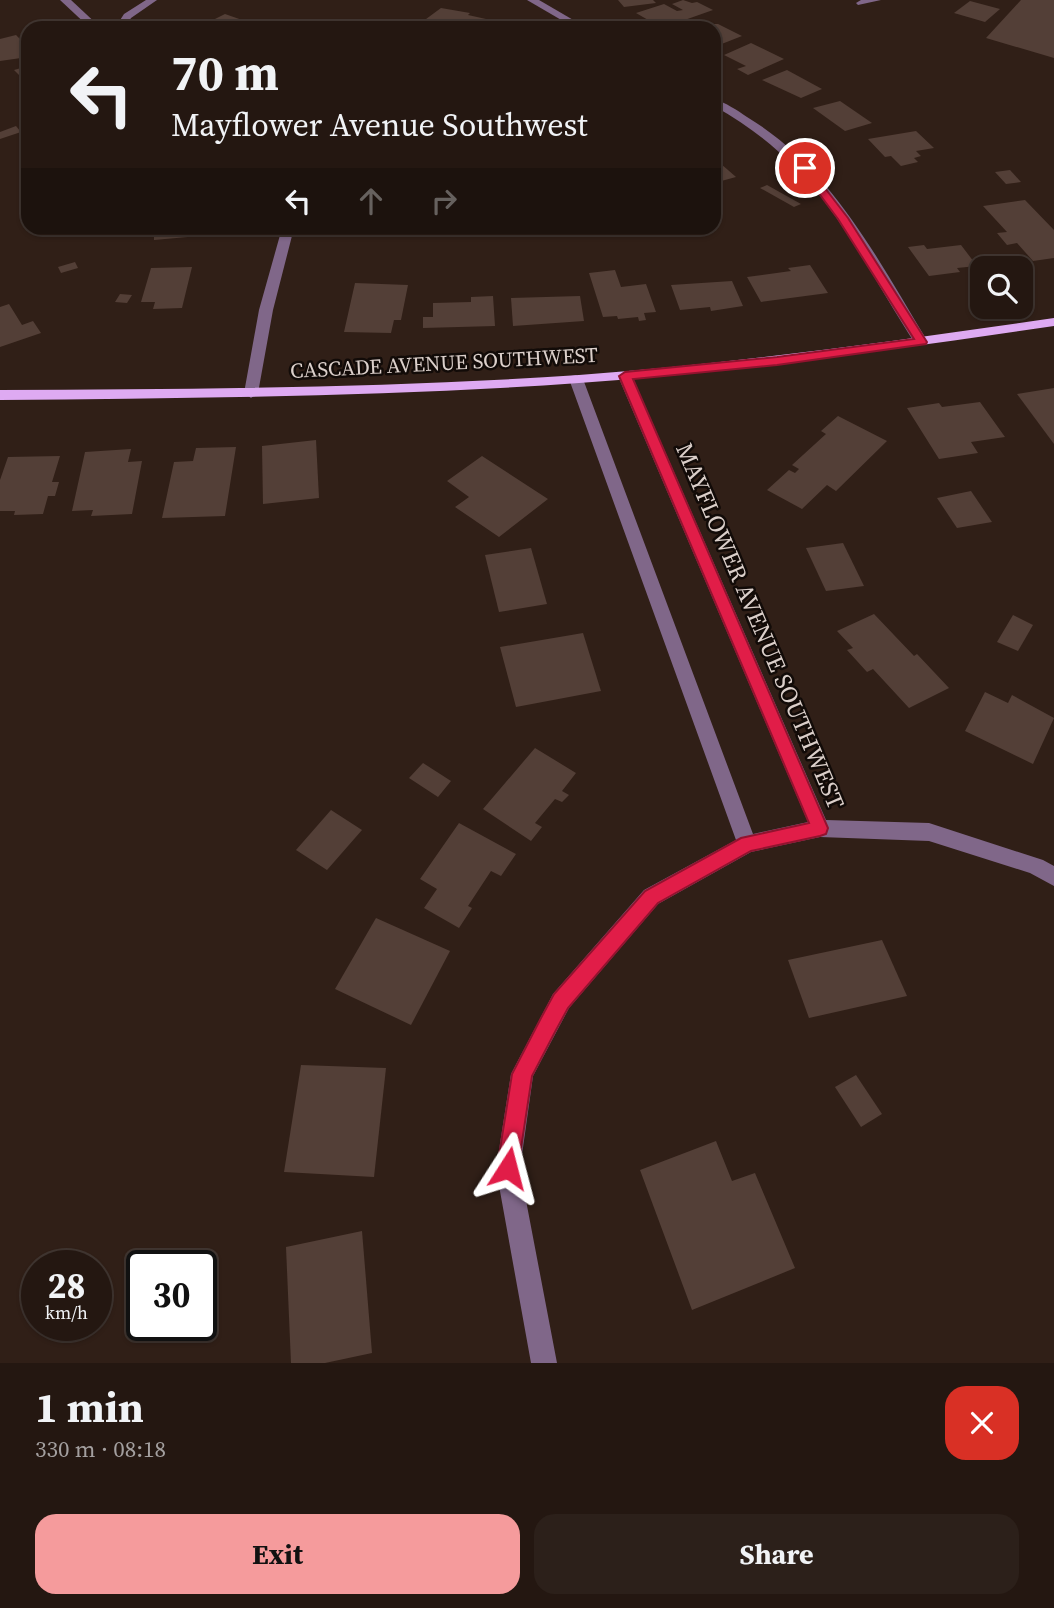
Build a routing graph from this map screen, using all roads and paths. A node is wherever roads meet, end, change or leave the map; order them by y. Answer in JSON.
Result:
{"nodes":[{"id":1,"x":65,"y":0,"type":"edge"},
{"id":2,"x":152,"y":0,"type":"edge"},
{"id":3,"x":532,"y":0,"type":"edge"},
{"id":4,"x":877,"y":0,"type":"edge"},
{"id":5,"x":861,"y":3,"type":"dead end"},
{"id":6,"x":88,"y":21,"type":"edge"},
{"id":7,"x":124,"y":21,"type":"edge"},
{"id":8,"x":570,"y":21,"type":"edge"},
{"id":9,"x":721,"y":106,"type":"edge"},
{"id":10,"x":286,"y":235,"type":"edge"},
{"id":11,"x":1054,"y":322,"type":"edge"},
{"id":12,"x":921,"y":342,"type":"junction"},
{"id":13,"x":625,"y":376,"type":"junction"},
{"id":14,"x":576,"y":379,"type":"junction"},
{"id":15,"x":251,"y":393,"type":"junction"},
{"id":16,"x":0,"y":395,"type":"edge"},
{"id":17,"x":820,"y":828,"type":"junction"},
{"id":18,"x":747,"y":844,"type":"junction"},
{"id":19,"x":1054,"y":877,"type":"edge"},
{"id":20,"x":544,"y":1363,"type":"edge"}],
"edges":[{"from":1,"to":6,"type":"street"},
{"from":2,"to":7,"type":"street"},
{"from":3,"to":8,"type":"street"},
{"from":4,"to":5,"type":"street"},
{"from":9,"to":12,"type":"street"},
{"from":10,"to":15,"type":"street"},
{"from":11,"to":12,"type":"main road","name":"CASCADE AVENUE SOUTHWEST"},
{"from":12,"to":13,"type":"main road","name":"CASCADE AVENUE SOUTHWEST"},
{"from":13,"to":14,"type":"main road","name":"CASCADE AVENUE SOUTHWEST"},
{"from":13,"to":17,"type":"street","name":"MAYFLOWER AVENUE SOUTHWEST"},
{"from":14,"to":15,"type":"main road","name":"CASCADE AVENUE SOUTHWEST"},
{"from":14,"to":18,"type":"street"},
{"from":15,"to":16,"type":"main road","name":"CASCADE AVENUE SOUTHWEST"},
{"from":17,"to":18,"type":"street"},
{"from":17,"to":19,"type":"street","name":"MAYFLOWER AVENUE SOUTHWEST"},
{"from":18,"to":20,"type":"street"}]}
